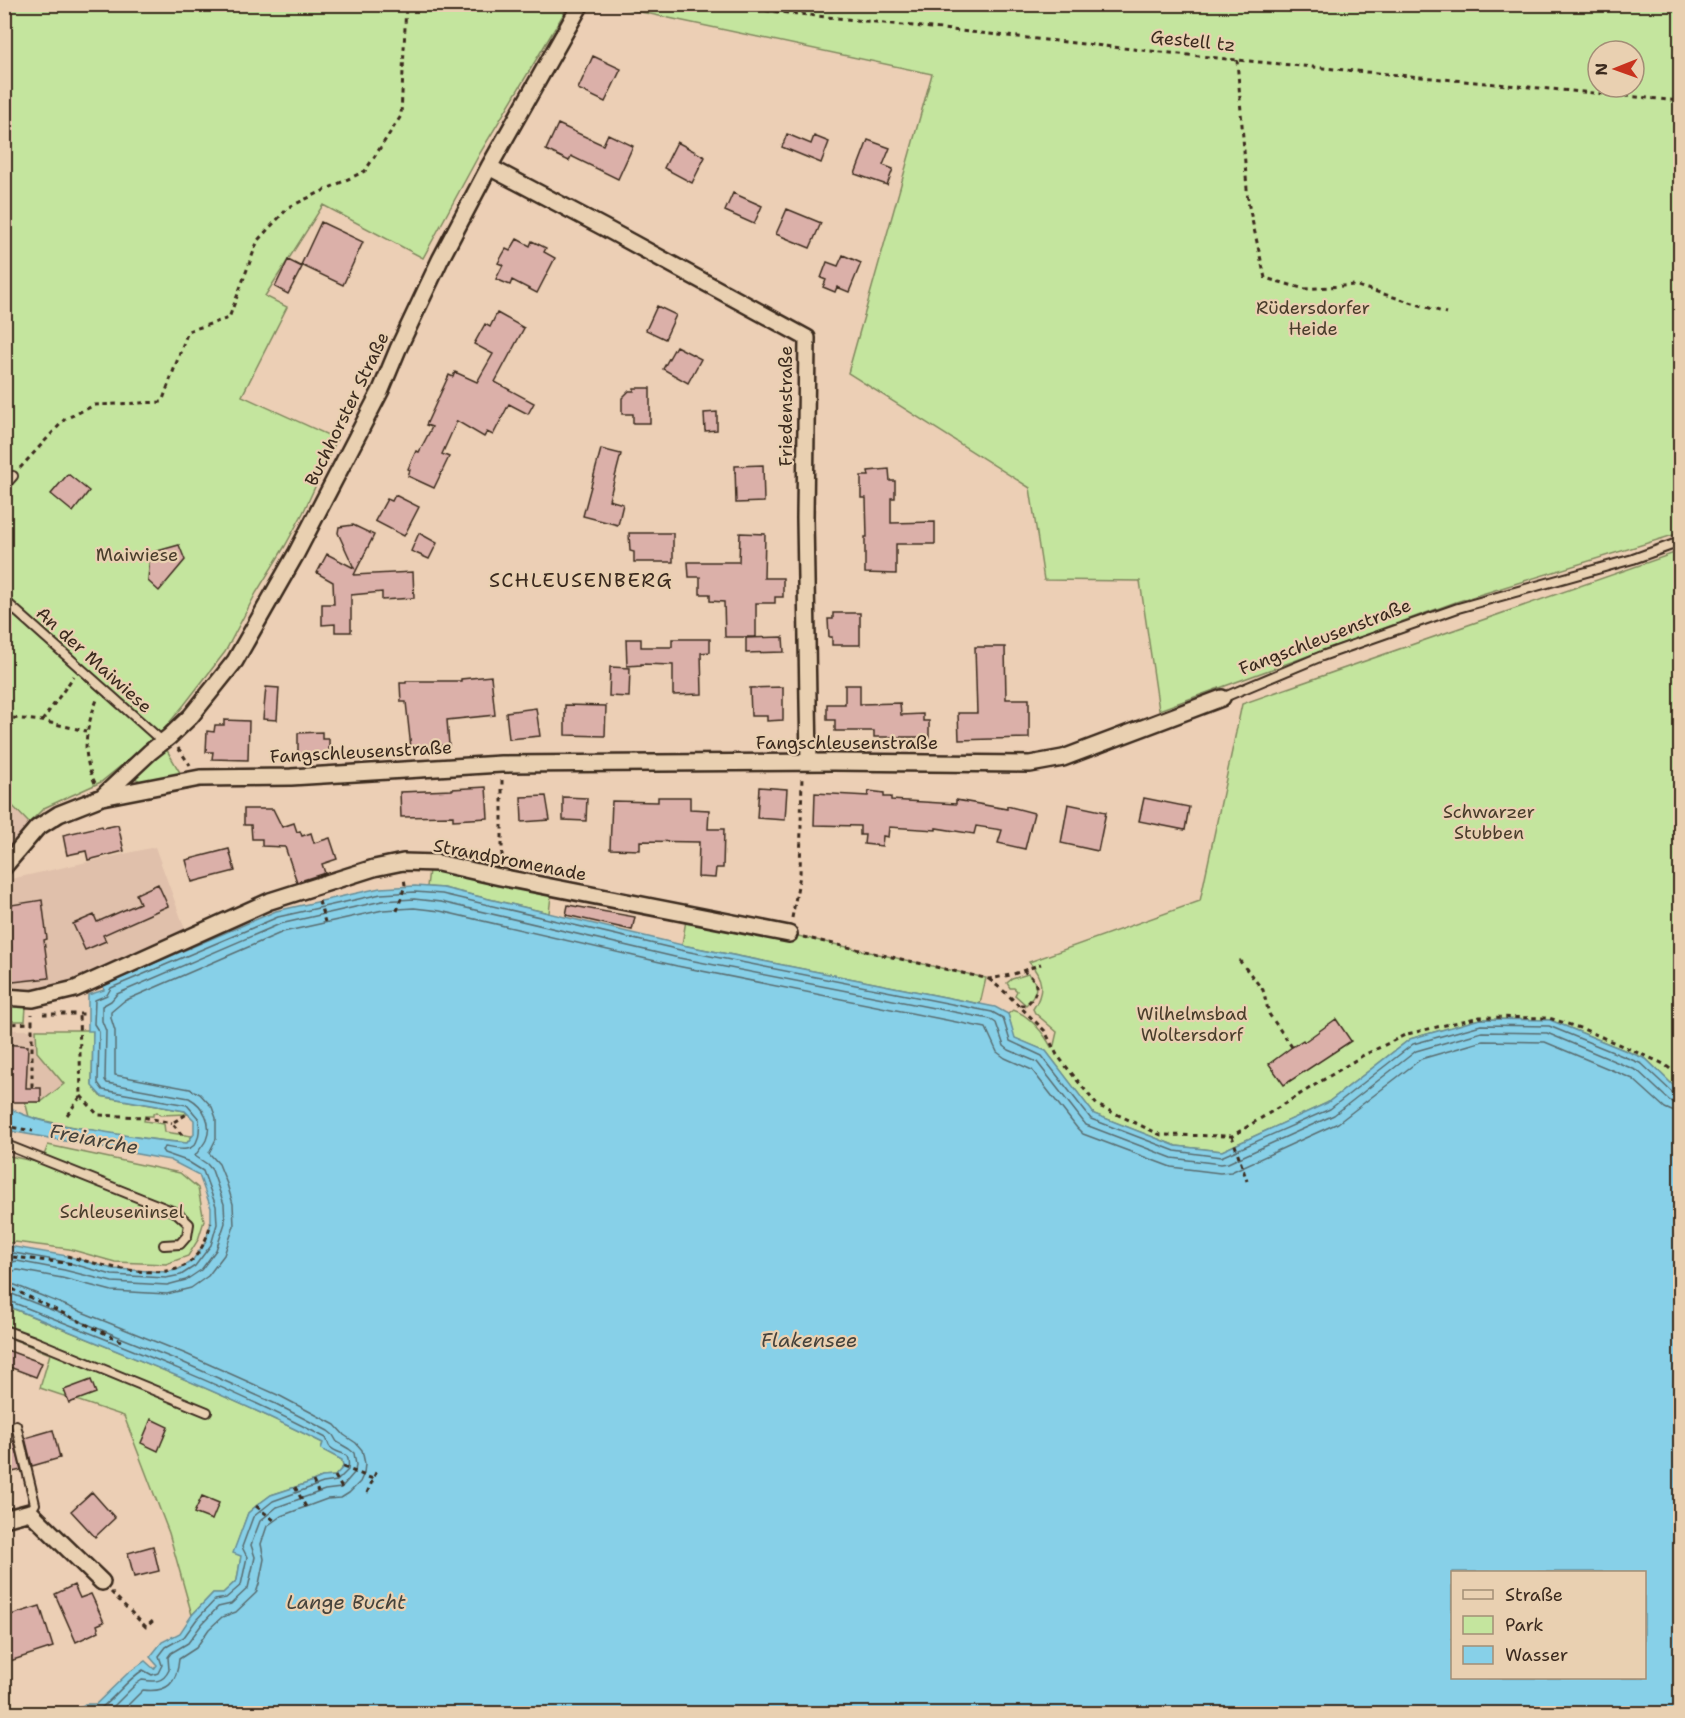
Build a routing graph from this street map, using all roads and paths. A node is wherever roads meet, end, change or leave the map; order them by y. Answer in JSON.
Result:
{"nodes":[{"id":1,"x":406,"y":4,"type":"edge"},
{"id":2,"x":581,"y":4,"type":"edge"},
{"id":3,"x":703,"y":4,"type":"edge"},
{"id":4,"x":1236,"y":60,"type":"junction"},
{"id":5,"x":1680,"y":101,"type":"edge"},
{"id":6,"x":489,"y":167,"type":"junction"},
{"id":7,"x":1446,"y":313,"type":"dead end"},
{"id":8,"x":13,"y":476,"type":"joint"},
{"id":9,"x":4,"y":486,"type":"edge"},
{"id":10,"x":1680,"y":542,"type":"edge"},
{"id":11,"x":4,"y":600,"type":"edge"},
{"id":12,"x":80,"y":668,"type":"junction"},
{"id":13,"x":101,"y":687,"type":"junction"},
{"id":14,"x":1222,"y":698,"type":"joint"},
{"id":15,"x":4,"y":717,"type":"edge"},
{"id":16,"x":42,"y":721,"type":"junction"},
{"id":17,"x":86,"y":731,"type":"junction"},
{"id":18,"x":166,"y":739,"type":"junction"},
{"id":19,"x":806,"y":762,"type":"junction"},
{"id":20,"x":501,"y":764,"type":"junction"},
{"id":21,"x":200,"y":778,"type":"junction"},
{"id":22,"x":99,"y":792,"type":"junction"},
{"id":23,"x":4,"y":867,"type":"edge"},
{"id":24,"x":500,"y":877,"type":"junction"},
{"id":25,"x":405,"y":885,"type":"dead end"},
{"id":26,"x":315,"y":887,"type":"junction"},
{"id":27,"x":397,"y":910,"type":"dead end"},
{"id":28,"x":325,"y":922,"type":"dead end"},
{"id":29,"x":789,"y":934,"type":"junction"},
{"id":30,"x":1239,"y":960,"type":"dead end"},
{"id":31,"x":1041,"y":964,"type":"dead end"},
{"id":32,"x":1023,"y":971,"type":"junction"},
{"id":33,"x":988,"y":979,"type":"junction"},
{"id":34,"x":4,"y":997,"type":"edge"},
{"id":35,"x":1018,"y":1005,"type":"junction"},
{"id":36,"x":33,"y":1006,"type":"junction"},
{"id":37,"x":79,"y":1014,"type":"junction"},
{"id":38,"x":88,"y":1014,"type":"dead end"},
{"id":39,"x":33,"y":1023,"type":"junction"},
{"id":40,"x":4,"y":1024,"type":"edge"},
{"id":41,"x":1292,"y":1047,"type":"dead end"},
{"id":42,"x":1680,"y":1077,"type":"edge"},
{"id":43,"x":32,"y":1088,"type":"dead end"},
{"id":44,"x":81,"y":1096,"type":"junction"},
{"id":45,"x":188,"y":1114,"type":"dead end"},
{"id":46,"x":67,"y":1115,"type":"dead end"},
{"id":47,"x":172,"y":1123,"type":"junction"},
{"id":48,"x":4,"y":1126,"type":"edge"},
{"id":49,"x":33,"y":1131,"type":"dead end"},
{"id":50,"x":182,"y":1135,"type":"dead end"},
{"id":51,"x":1232,"y":1136,"type":"junction"},
{"id":52,"x":4,"y":1144,"type":"edge"},
{"id":53,"x":1247,"y":1181,"type":"dead end"},
{"id":54,"x":211,"y":1223,"type":"dead end"},
{"id":55,"x":164,"y":1245,"type":"dead end"},
{"id":56,"x":4,"y":1256,"type":"edge"},
{"id":57,"x":67,"y":1256,"type":"dead end"},
{"id":58,"x":75,"y":1264,"type":"dead end"},
{"id":59,"x":4,"y":1285,"type":"edge"},
{"id":60,"x":4,"y":1330,"type":"edge"},
{"id":61,"x":122,"y":1341,"type":"dead end"},
{"id":62,"x":207,"y":1412,"type":"dead end"},
{"id":63,"x":16,"y":1425,"type":"dead end"},
{"id":64,"x":343,"y":1467,"type":"dead end"},
{"id":65,"x":377,"y":1470,"type":"dead end"},
{"id":66,"x":334,"y":1476,"type":"dead end"},
{"id":67,"x":373,"y":1479,"type":"junction"},
{"id":68,"x":313,"y":1481,"type":"dead end"},
{"id":69,"x":295,"y":1487,"type":"dead end"},
{"id":70,"x":343,"y":1490,"type":"dead end"},
{"id":71,"x":318,"y":1492,"type":"dead end"},
{"id":72,"x":367,"y":1493,"type":"dead end"},
{"id":73,"x":256,"y":1506,"type":"dead end"},
{"id":74,"x":307,"y":1509,"type":"dead end"},
{"id":75,"x":30,"y":1512,"type":"junction"},
{"id":76,"x":4,"y":1519,"type":"edge"},
{"id":77,"x":276,"y":1521,"type":"dead end"},
{"id":78,"x":102,"y":1582,"type":"joint"},
{"id":79,"x":155,"y":1619,"type":"dead end"}],
"edges":[{"from":1,"to":8,"type":"path"},
{"from":2,"to":6,"type":"street","name":"Buchhorster Straße"},
{"from":3,"to":4,"type":"path","name":"Gestell tz"},
{"from":4,"to":5,"type":"path","name":"Gestell tz"},
{"from":4,"to":7,"type":"path"},
{"from":6,"to":18,"type":"street","name":"Buchhorster Straße"},
{"from":6,"to":19,"type":"street","name":"Friedenstraße"},
{"from":8,"to":9,"type":"lane"},
{"from":10,"to":14,"type":"lane","name":"Fangschleusenstraße"},
{"from":11,"to":12,"type":"lane","name":"An der Maiwiese"},
{"from":12,"to":13,"type":"lane","name":"An der Maiwiese"},
{"from":12,"to":16,"type":"path"},
{"from":13,"to":17,"type":"path"},
{"from":13,"to":18,"type":"lane","name":"An der Maiwiese"},
{"from":14,"to":19,"type":"street","name":"Fangschleusenstraße"},
{"from":15,"to":16,"type":"path"},
{"from":16,"to":17,"type":"path"},
{"from":17,"to":22,"type":"path"},
{"from":18,"to":21,"type":"path"},
{"from":18,"to":22,"type":"street","name":"Buchhorster Straße"},
{"from":19,"to":20,"type":"street","name":"Fangschleusenstraße"},
{"from":19,"to":29,"type":"path"},
{"from":20,"to":21,"type":"street","name":"Fangschleusenstraße"},
{"from":20,"to":24,"type":"path"},
{"from":21,"to":22,"type":"street","name":"Fangschleusenstraße"},
{"from":22,"to":23,"type":"street","name":"Fangschleusenstraße"},
{"from":24,"to":26,"type":"street","name":"Strandpromenade"},
{"from":24,"to":29,"type":"street","name":"Strandpromenade"},
{"from":25,"to":27,"type":"path"},
{"from":26,"to":28,"type":"path"},
{"from":26,"to":36,"type":"street","name":"Strandpromenade"},
{"from":29,"to":33,"type":"path"},
{"from":30,"to":41,"type":"path"},
{"from":31,"to":32,"type":"path"},
{"from":32,"to":33,"type":"path"},
{"from":32,"to":35,"type":"path"},
{"from":33,"to":35,"type":"path"},
{"from":34,"to":36,"type":"street","name":"Strandpromenade"},
{"from":35,"to":51,"type":"path"},
{"from":36,"to":37,"type":"path"},
{"from":36,"to":39,"type":"path"},
{"from":37,"to":38,"type":"path"},
{"from":37,"to":44,"type":"path"},
{"from":39,"to":40,"type":"path"},
{"from":39,"to":43,"type":"path"},
{"from":42,"to":51,"type":"path"},
{"from":44,"to":46,"type":"path"},
{"from":44,"to":47,"type":"path"},
{"from":45,"to":47,"type":"path"},
{"from":47,"to":50,"type":"path"},
{"from":48,"to":49,"type":"path"},
{"from":51,"to":53,"type":"path"},
{"from":52,"to":55,"type":"lane"},
{"from":54,"to":57,"type":"path"},
{"from":56,"to":58,"type":"path"},
{"from":59,"to":61,"type":"path"},
{"from":60,"to":62,"type":"lane"},
{"from":63,"to":75,"type":"lane"},
{"from":64,"to":67,"type":"path"},
{"from":65,"to":67,"type":"path"},
{"from":66,"to":70,"type":"path"},
{"from":67,"to":72,"type":"path"},
{"from":68,"to":71,"type":"path"},
{"from":69,"to":74,"type":"path"},
{"from":73,"to":77,"type":"path"},
{"from":75,"to":76,"type":"street"},
{"from":75,"to":78,"type":"street"},
{"from":78,"to":79,"type":"path"}]}
